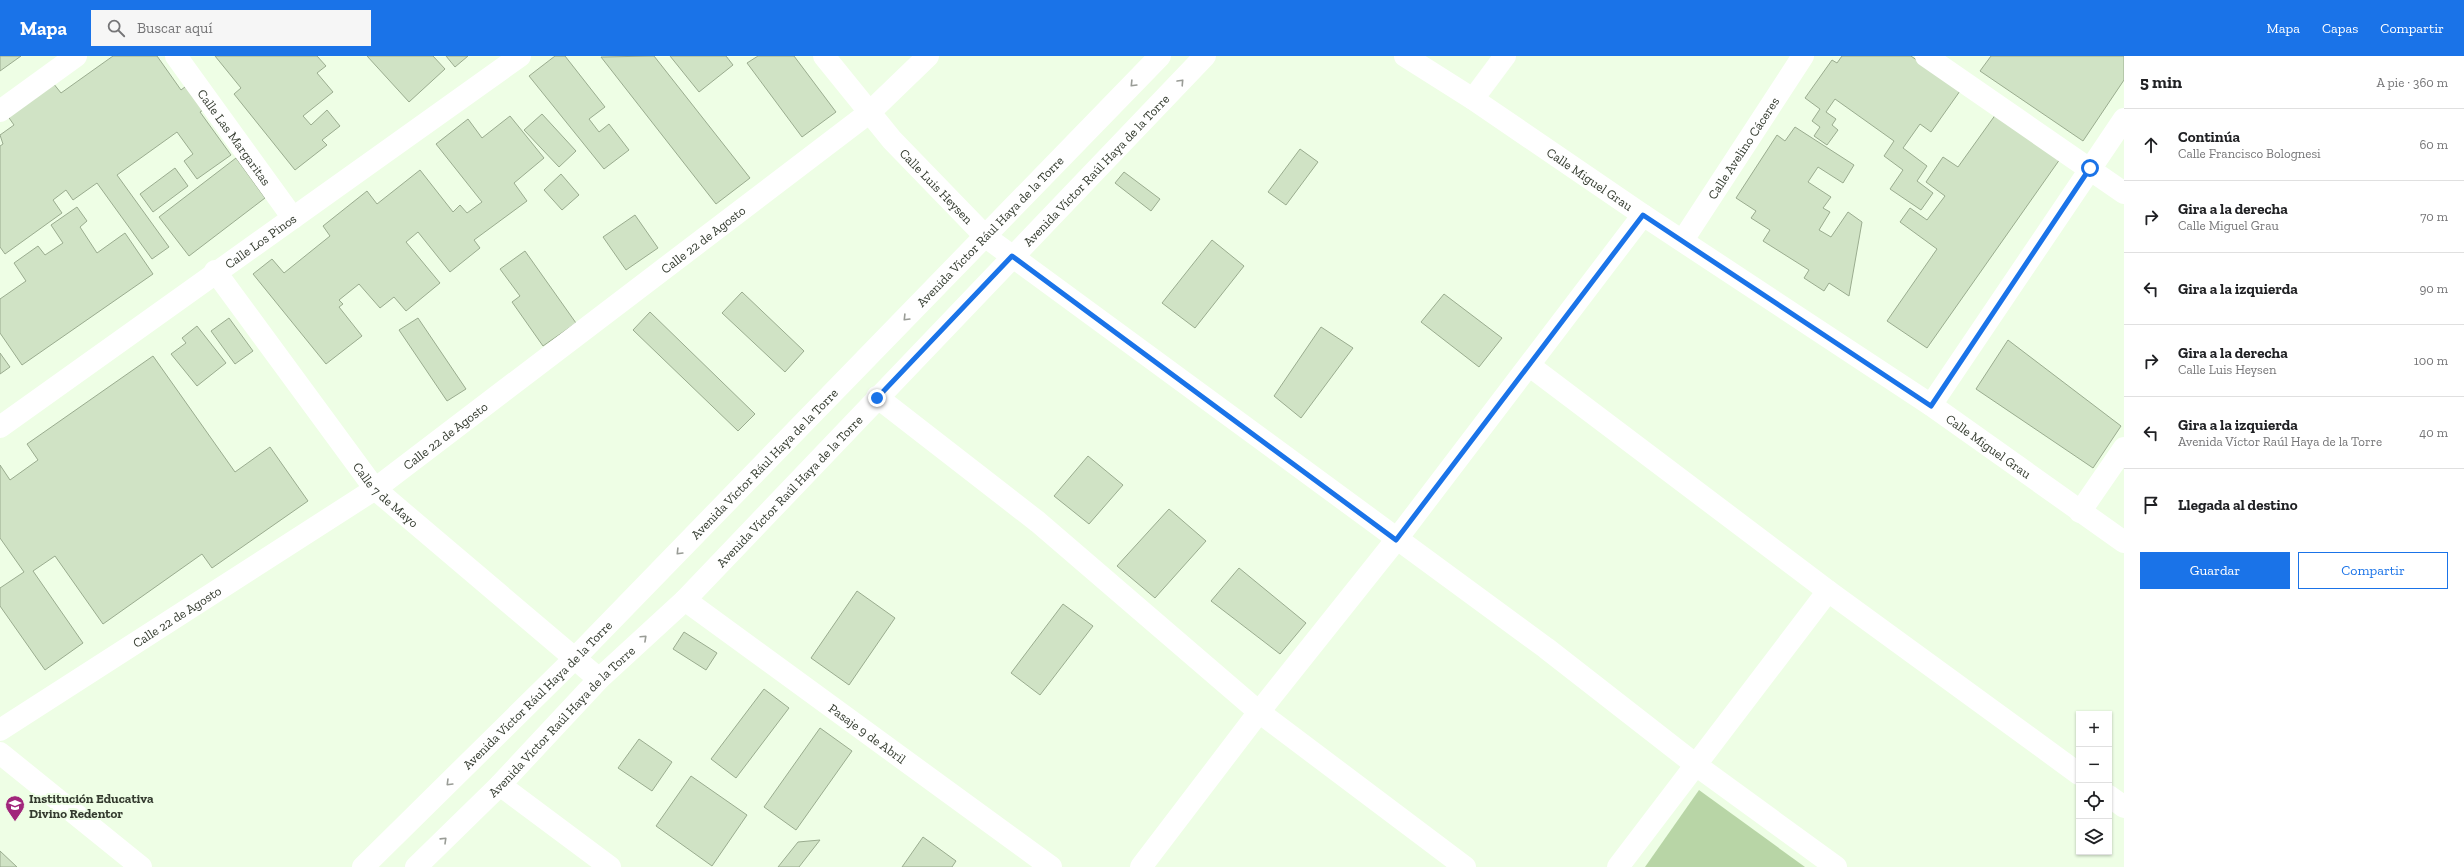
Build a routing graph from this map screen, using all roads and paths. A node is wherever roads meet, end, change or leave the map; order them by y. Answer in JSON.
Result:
{"nodes":[{"id":1,"x":76,"y":56,"type":"edge"},
{"id":2,"x":176,"y":56,"type":"edge"},
{"id":3,"x":520,"y":56,"type":"edge"},
{"id":4,"x":824,"y":56,"type":"edge"},
{"id":5,"x":928,"y":56,"type":"edge"},
{"id":6,"x":1160,"y":56,"type":"edge"},
{"id":7,"x":1205,"y":56,"type":"edge"},
{"id":8,"x":1405,"y":56,"type":"edge"},
{"id":9,"x":1506,"y":56,"type":"edge"},
{"id":10,"x":1803,"y":56,"type":"edge"},
{"id":11,"x":1926,"y":56,"type":"edge"},
{"id":12,"x":1473,"y":99,"type":"junction"},
{"id":13,"x":0,"y":111,"type":"edge"},
{"id":14,"x":870,"y":112,"type":"junction"},
{"id":15,"x":2124,"y":119,"type":"edge"},
{"id":16,"x":2090,"y":168,"type":"junction"},
{"id":17,"x":2124,"y":192,"type":"edge"},
{"id":18,"x":1643,"y":215,"type":"junction"},
{"id":19,"x":293,"y":218,"type":"junction"},
{"id":20,"x":986,"y":237,"type":"junction"},
{"id":21,"x":1683,"y":240,"type":"junction"},
{"id":22,"x":1012,"y":256,"type":"junction"},
{"id":23,"x":215,"y":271,"type":"junction"},
{"id":24,"x":1530,"y":366,"type":"junction"},
{"id":25,"x":877,"y":398,"type":"junction"},
{"id":26,"x":1931,"y":406,"type":"junction"},
{"id":27,"x":0,"y":427,"type":"edge"},
{"id":28,"x":2124,"y":448,"type":"edge"},
{"id":29,"x":375,"y":489,"type":"junction"},
{"id":30,"x":2080,"y":512,"type":"junction"},
{"id":31,"x":1396,"y":540,"type":"junction"},
{"id":32,"x":2124,"y":542,"type":"edge"},
{"id":33,"x":1828,"y":592,"type":"junction"},
{"id":34,"x":685,"y":600,"type":"junction"},
{"id":35,"x":574,"y":659,"type":"junction"},
{"id":36,"x":599,"y":679,"type":"junction"},
{"id":37,"x":1259,"y":712,"type":"junction"},
{"id":38,"x":0,"y":730,"type":"edge"},
{"id":39,"x":0,"y":753,"type":"edge"},
{"id":40,"x":1696,"y":765,"type":"junction"},
{"id":41,"x":2076,"y":772,"type":"edge"},
{"id":42,"x":500,"y":785,"type":"junction"},
{"id":43,"x":2112,"y":798,"type":"edge"},
{"id":44,"x":2124,"y":807,"type":"edge"},
{"id":45,"x":141,"y":867,"type":"edge"},
{"id":46,"x":363,"y":867,"type":"edge"},
{"id":47,"x":416,"y":867,"type":"edge"},
{"id":48,"x":610,"y":867,"type":"edge"},
{"id":49,"x":1051,"y":867,"type":"edge"},
{"id":50,"x":1141,"y":867,"type":"edge"},
{"id":51,"x":1465,"y":867,"type":"edge"},
{"id":52,"x":1618,"y":867,"type":"edge"},
{"id":53,"x":1836,"y":867,"type":"edge"}],
"edges":[{"from":1,"to":13,"type":"street"},
{"from":2,"to":19,"type":"street","name":"Calle Las Margaritas"},
{"from":3,"to":19,"type":"street","name":"Calle Los Pinos"},
{"from":4,"to":14,"type":"street","name":"Calle Luis Heysen"},
{"from":5,"to":14,"type":"street","name":"Calle 22 de Agosto"},
{"from":6,"to":20,"type":"street","name":"Avenida Víctor Rául Haya de la Torre","one_way":true},
{"from":22,"to":7,"type":"street","name":"Avenida Víctor Raúl Haya de la Torre","one_way":true},
{"from":8,"to":12,"type":"street","name":"Calle Miguel Grau"},
{"from":9,"to":12,"type":"street"},
{"from":10,"to":21,"type":"street","name":"Calle Avelino Cáceres"},
{"from":11,"to":16,"type":"street"},
{"from":12,"to":18,"type":"street","name":"Calle Miguel Grau"},
{"from":14,"to":20,"type":"street","name":"Calle Luis Heysen"},
{"from":14,"to":29,"type":"street","name":"Calle 22 de Agosto"},
{"from":15,"to":16,"type":"street"},
{"from":16,"to":17,"type":"street"},
{"from":16,"to":26,"type":"street"},
{"from":18,"to":21,"type":"street","name":"Calle Miguel Grau"},
{"from":18,"to":24,"type":"street"},
{"from":19,"to":23,"type":"street","name":"Calle Los Pinos"},
{"from":20,"to":22,"type":"street","name":"Calle Luis Heysen"},
{"from":20,"to":35,"type":"street","name":"Avenida Víctor Rául Haya de la Torre","one_way":true},
{"from":21,"to":26,"type":"street","name":"Calle Miguel Grau"},
{"from":22,"to":25,"type":"street","name":"Avenida Víctor Raúl Haya de la Torre"},
{"from":22,"to":31,"type":"street","name":"Calle Luis Heysen"},
{"from":23,"to":27,"type":"street","name":"Calle Los Pinos"},
{"from":23,"to":29,"type":"street","name":"Calle 7 de Mayo"},
{"from":24,"to":31,"type":"street"},
{"from":24,"to":33,"type":"street"},
{"from":25,"to":34,"type":"street","name":"Avenida Víctor Raúl Haya de la Torre"},
{"from":25,"to":37,"type":"street"},
{"from":26,"to":30,"type":"street","name":"Calle Miguel Grau"},
{"from":28,"to":30,"type":"street"},
{"from":29,"to":35,"type":"street","name":"Calle 7 de Mayo"},
{"from":29,"to":38,"type":"street","name":"Calle 22 de Agosto"},
{"from":30,"to":32,"type":"street","name":"Calle Miguel Grau"},
{"from":31,"to":37,"type":"street"},
{"from":31,"to":40,"type":"street","name":"Calle Luis Heysen"},
{"from":33,"to":40,"type":"street"},
{"from":33,"to":41,"type":"street"},
{"from":36,"to":34,"type":"street","name":"Avenida Víctor Raúl Haya de la Torre","one_way":true},
{"from":34,"to":49,"type":"street","name":"Pasaje 9 de Abril"},
{"from":35,"to":36,"type":"street","name":"Calle 7 de Mayo"},
{"from":35,"to":46,"type":"street","name":"Avenida Víctor Rául Haya de la Torre","one_way":true},
{"from":36,"to":42,"type":"street","name":"Avenida Víctor Raúl Haya de la Torre"},
{"from":37,"to":50,"type":"street"},
{"from":37,"to":51,"type":"street"},
{"from":39,"to":45,"type":"street"},
{"from":40,"to":52,"type":"street"},
{"from":40,"to":53,"type":"street","name":"Calle Luis Heysen"},
{"from":47,"to":42,"type":"street","name":"Avenida Víctor Raúl Haya de la Torre","one_way":true},
{"from":42,"to":48,"type":"street"},
{"from":43,"to":44,"type":"street"}]}
